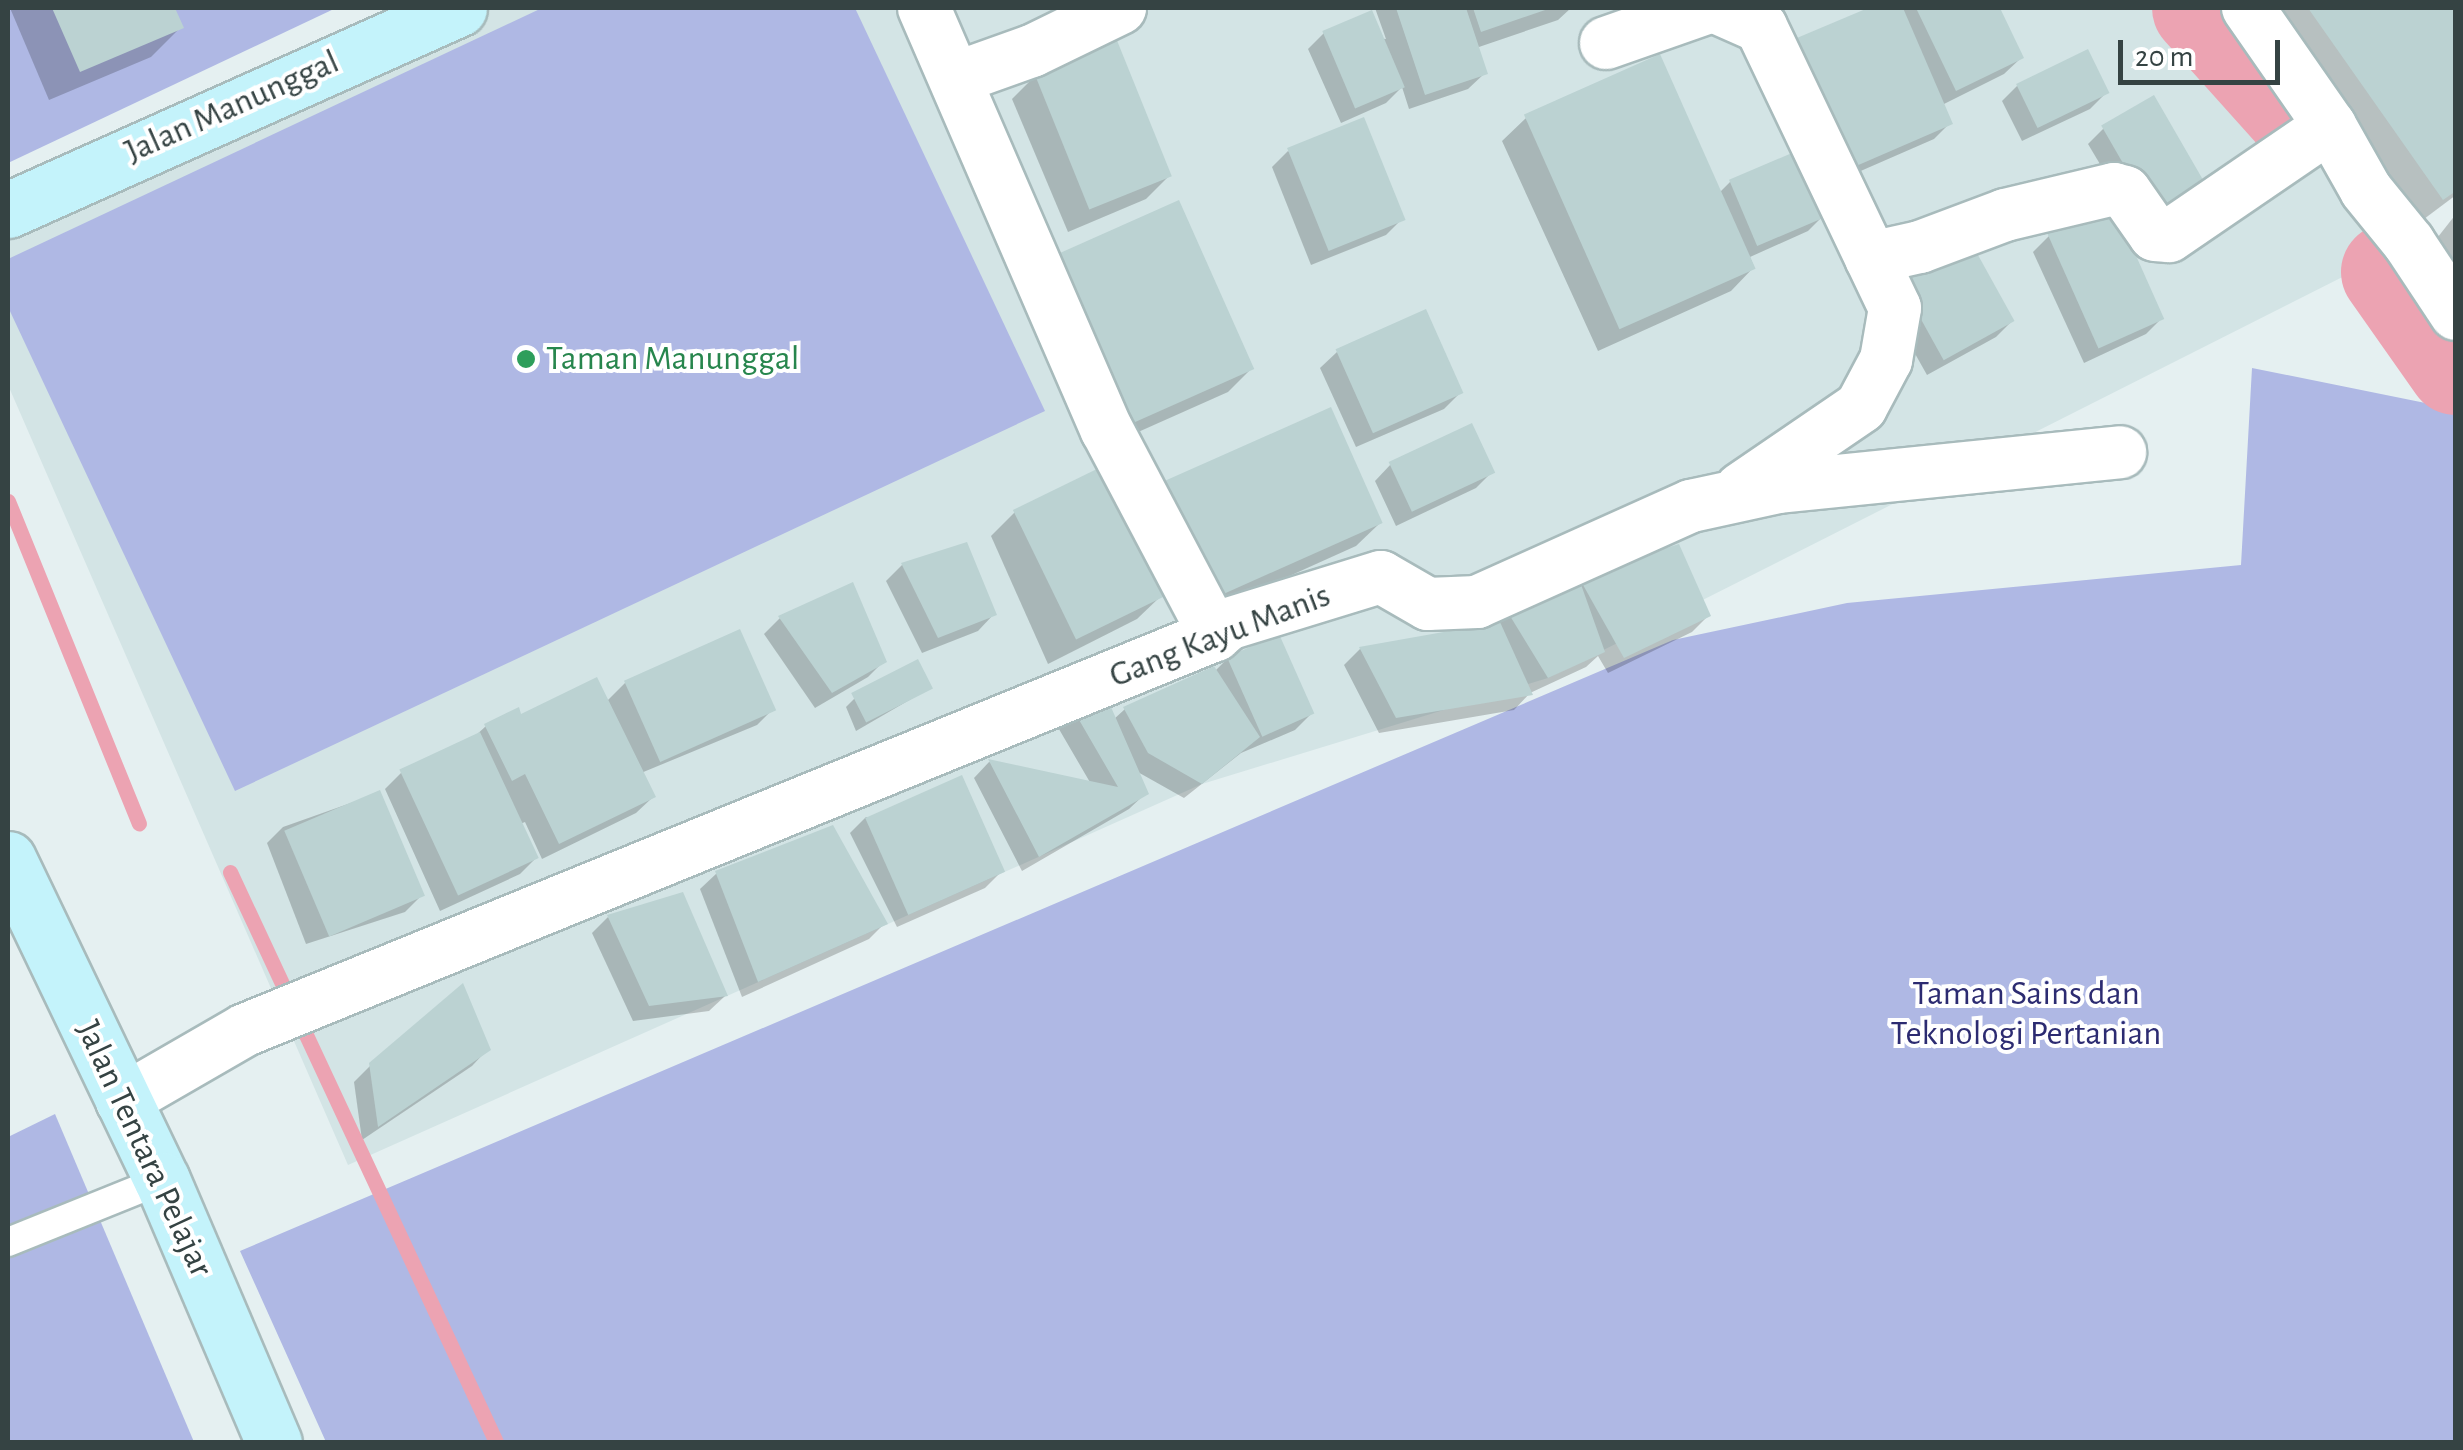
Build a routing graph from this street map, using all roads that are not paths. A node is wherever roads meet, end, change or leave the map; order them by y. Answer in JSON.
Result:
{"nodes":[{"id":1,"x":458,"y":8,"type":"edge"},
{"id":2,"x":924,"y":8,"type":"edge"},
{"id":3,"x":1120,"y":8,"type":"edge"},
{"id":4,"x":1706,"y":8,"type":"edge"},
{"id":5,"x":1718,"y":8,"type":"edge"},
{"id":6,"x":2248,"y":8,"type":"edge"},
{"id":7,"x":1606,"y":43,"type":"dead end"},
{"id":8,"x":956,"y":78,"type":"junction"},
{"id":9,"x":2330,"y":126,"type":"junction"},
{"id":10,"x":8,"y":210,"type":"edge"},
{"id":11,"x":1871,"y":258,"type":"junction"},
{"id":12,"x":2456,"y":314,"type":"edge"},
{"id":13,"x":2120,"y":452,"type":"dead end"},
{"id":14,"x":1727,"y":498,"type":"junction"},
{"id":15,"x":1216,"y":635,"type":"junction"},
{"id":16,"x":8,"y":859,"type":"edge"},
{"id":17,"x":122,"y":1102,"type":"junction"},
{"id":18,"x":162,"y":1180,"type":"junction"},
{"id":19,"x":8,"y":1242,"type":"edge"},
{"id":20,"x":274,"y":1442,"type":"edge"}],
"edges":[{"from":1,"to":10,"type":"main road","name":"Jalan Manunggal"},
{"from":2,"to":8,"type":"street"},
{"from":3,"to":8,"type":"street"},
{"from":4,"to":7,"type":"street"},
{"from":5,"to":11,"type":"street"},
{"from":6,"to":9,"type":"street"},
{"from":8,"to":15,"type":"street"},
{"from":9,"to":11,"type":"street"},
{"from":9,"to":12,"type":"street"},
{"from":11,"to":14,"type":"street"},
{"from":13,"to":14,"type":"street","name":"Gang Kayu Manis"},
{"from":14,"to":15,"type":"street","name":"Gang Kayu Manis"},
{"from":15,"to":17,"type":"street","name":"Gang Kayu Manis"},
{"from":16,"to":17,"type":"main road","name":"Jalan Tentara Pelajar"},
{"from":17,"to":18,"type":"main road","name":"Jalan Tentara Pelajar"},
{"from":18,"to":19,"type":"lane"},
{"from":18,"to":20,"type":"main road","name":"Jalan Tentara Pelajar"}]}
